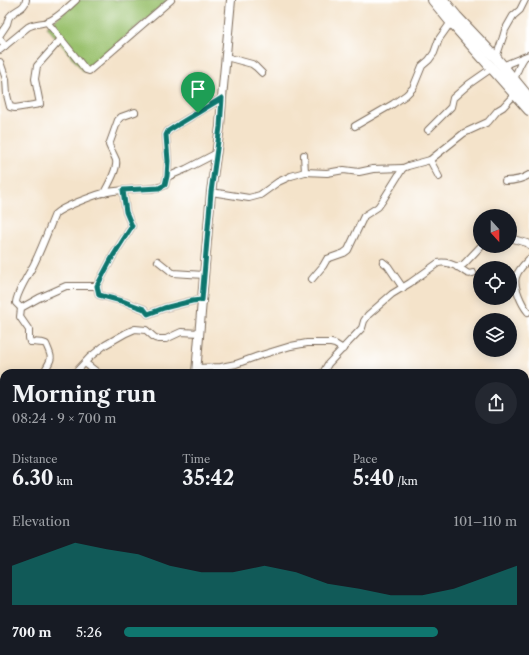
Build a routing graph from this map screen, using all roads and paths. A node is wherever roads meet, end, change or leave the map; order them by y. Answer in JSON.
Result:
{"nodes":[{"id":1,"x":26,"y":0,"type":"edge"},
{"id":2,"x":76,"y":0,"type":"edge"},
{"id":3,"x":171,"y":0,"type":"edge"},
{"id":4,"x":231,"y":0,"type":"edge"},
{"id":5,"x":433,"y":0,"type":"edge"},
{"id":6,"x":443,"y":0,"type":"edge"},
{"id":7,"x":524,"y":0,"type":"edge"},
{"id":8,"x":47,"y":22,"type":"junction"},
{"id":9,"x":451,"y":22,"type":"junction"},
{"id":10,"x":0,"y":35,"type":"edge"},
{"id":11,"x":0,"y":39,"type":"edge"},
{"id":12,"x":60,"y":39,"type":"junction"},
{"id":13,"x":3,"y":48,"type":"edge"},
{"id":14,"x":226,"y":57,"type":"junction"},
{"id":15,"x":526,"y":57,"type":"edge"},
{"id":16,"x":0,"y":62,"type":"edge"},
{"id":17,"x":497,"y":64,"type":"junction"},
{"id":18,"x":262,"y":73,"type":"dead end"},
{"id":19,"x":514,"y":80,"type":"junction"},
{"id":20,"x":515,"y":94,"type":"junction"},
{"id":21,"x":222,"y":98,"type":"junction"},
{"id":22,"x":529,"y":98,"type":"edge"},
{"id":23,"x":529,"y":110,"type":"edge"},
{"id":24,"x":135,"y":112,"type":"dead end"},
{"id":25,"x":355,"y":126,"type":"dead end"},
{"id":26,"x":428,"y":130,"type":"dead end"},
{"id":27,"x":217,"y":153,"type":"junction"},
{"id":28,"x":304,"y":156,"type":"dead end"},
{"id":29,"x":430,"y":160,"type":"junction"},
{"id":30,"x":403,"y":168,"type":"junction"},
{"id":31,"x":305,"y":172,"type":"junction"},
{"id":32,"x":529,"y":175,"type":"edge"},
{"id":33,"x":167,"y":176,"type":"junction"},
{"id":34,"x":439,"y":178,"type":"dead end"},
{"id":35,"x":505,"y":181,"type":"dead end"},
{"id":36,"x":123,"y":190,"type":"junction"},
{"id":37,"x":211,"y":192,"type":"junction"},
{"id":38,"x":104,"y":193,"type":"junction"},
{"id":39,"x":517,"y":240,"type":"edge"},
{"id":40,"x":529,"y":245,"type":"edge"},
{"id":41,"x":474,"y":253,"type":"edge"},
{"id":42,"x":529,"y":258,"type":"edge"},
{"id":43,"x":158,"y":261,"type":"dead end"},
{"id":44,"x":383,"y":262,"type":"dead end"},
{"id":45,"x":457,"y":267,"type":"junction"},
{"id":46,"x":473,"y":273,"type":"dead end"},
{"id":47,"x":204,"y":275,"type":"junction"},
{"id":48,"x":312,"y":279,"type":"dead end"},
{"id":49,"x":97,"y":286,"type":"junction"},
{"id":50,"x":403,"y":288,"type":"junction"},
{"id":51,"x":202,"y":300,"type":"junction"},
{"id":52,"x":21,"y":308,"type":"junction"},
{"id":53,"x":528,"y":312,"type":"dead end"},
{"id":54,"x":200,"y":333,"type":"junction"},
{"id":55,"x":343,"y":348,"type":"junction"},
{"id":56,"x":85,"y":363,"type":"junction"},
{"id":57,"x":47,"y":369,"type":"edge"},
{"id":58,"x":79,"y":369,"type":"edge"},
{"id":59,"x":93,"y":369,"type":"edge"},
{"id":60,"x":196,"y":369,"type":"edge"},
{"id":61,"x":208,"y":369,"type":"edge"},
{"id":62,"x":325,"y":369,"type":"edge"}],
"edges":[{"from":1,"to":10,"type":"street"},
{"from":2,"to":8,"type":"street"},
{"from":3,"to":12,"type":"street"},
{"from":4,"to":14,"type":"street"},
{"from":5,"to":9,"type":"highway"},
{"from":6,"to":17,"type":"highway"},
{"from":7,"to":17,"type":"street"},
{"from":8,"to":12,"type":"street"},
{"from":8,"to":13,"type":"street"},
{"from":9,"to":17,"type":"highway"},
{"from":9,"to":25,"type":"street"},
{"from":11,"to":13,"type":"street"},
{"from":12,"to":16,"type":"street"},
{"from":14,"to":18,"type":"street"},
{"from":14,"to":21,"type":"street"},
{"from":15,"to":17,"type":"street"},
{"from":15,"to":19,"type":"street"},
{"from":17,"to":19,"type":"highway"},
{"from":17,"to":20,"type":"highway"},
{"from":17,"to":26,"type":"street"},
{"from":19,"to":22,"type":"highway"},
{"from":20,"to":23,"type":"highway"},
{"from":20,"to":29,"type":"street"},
{"from":21,"to":27,"type":"street"},
{"from":21,"to":33,"type":"street"},
{"from":24,"to":38,"type":"street"},
{"from":27,"to":33,"type":"street"},
{"from":27,"to":37,"type":"street"},
{"from":28,"to":31,"type":"street"},
{"from":29,"to":30,"type":"street"},
{"from":29,"to":34,"type":"street"},
{"from":30,"to":31,"type":"street"},
{"from":30,"to":48,"type":"street"},
{"from":31,"to":37,"type":"street"},
{"from":32,"to":35,"type":"street"},
{"from":33,"to":36,"type":"street"},
{"from":36,"to":38,"type":"street"},
{"from":36,"to":49,"type":"street"},
{"from":37,"to":47,"type":"street"},
{"from":38,"to":52,"type":"street"},
{"from":39,"to":40,"type":"street"},
{"from":41,"to":45,"type":"street"},
{"from":42,"to":53,"type":"street"},
{"from":43,"to":47,"type":"street"},
{"from":44,"to":50,"type":"street"},
{"from":45,"to":46,"type":"street"},
{"from":45,"to":50,"type":"street"},
{"from":47,"to":51,"type":"street"},
{"from":49,"to":51,"type":"street"},
{"from":49,"to":52,"type":"street"},
{"from":50,"to":55,"type":"street"},
{"from":51,"to":54,"type":"street"},
{"from":52,"to":57,"type":"street"},
{"from":54,"to":56,"type":"street"},
{"from":54,"to":60,"type":"street"},
{"from":55,"to":61,"type":"street"},
{"from":55,"to":62,"type":"street"},
{"from":56,"to":58,"type":"street"},
{"from":56,"to":59,"type":"street"}]}
